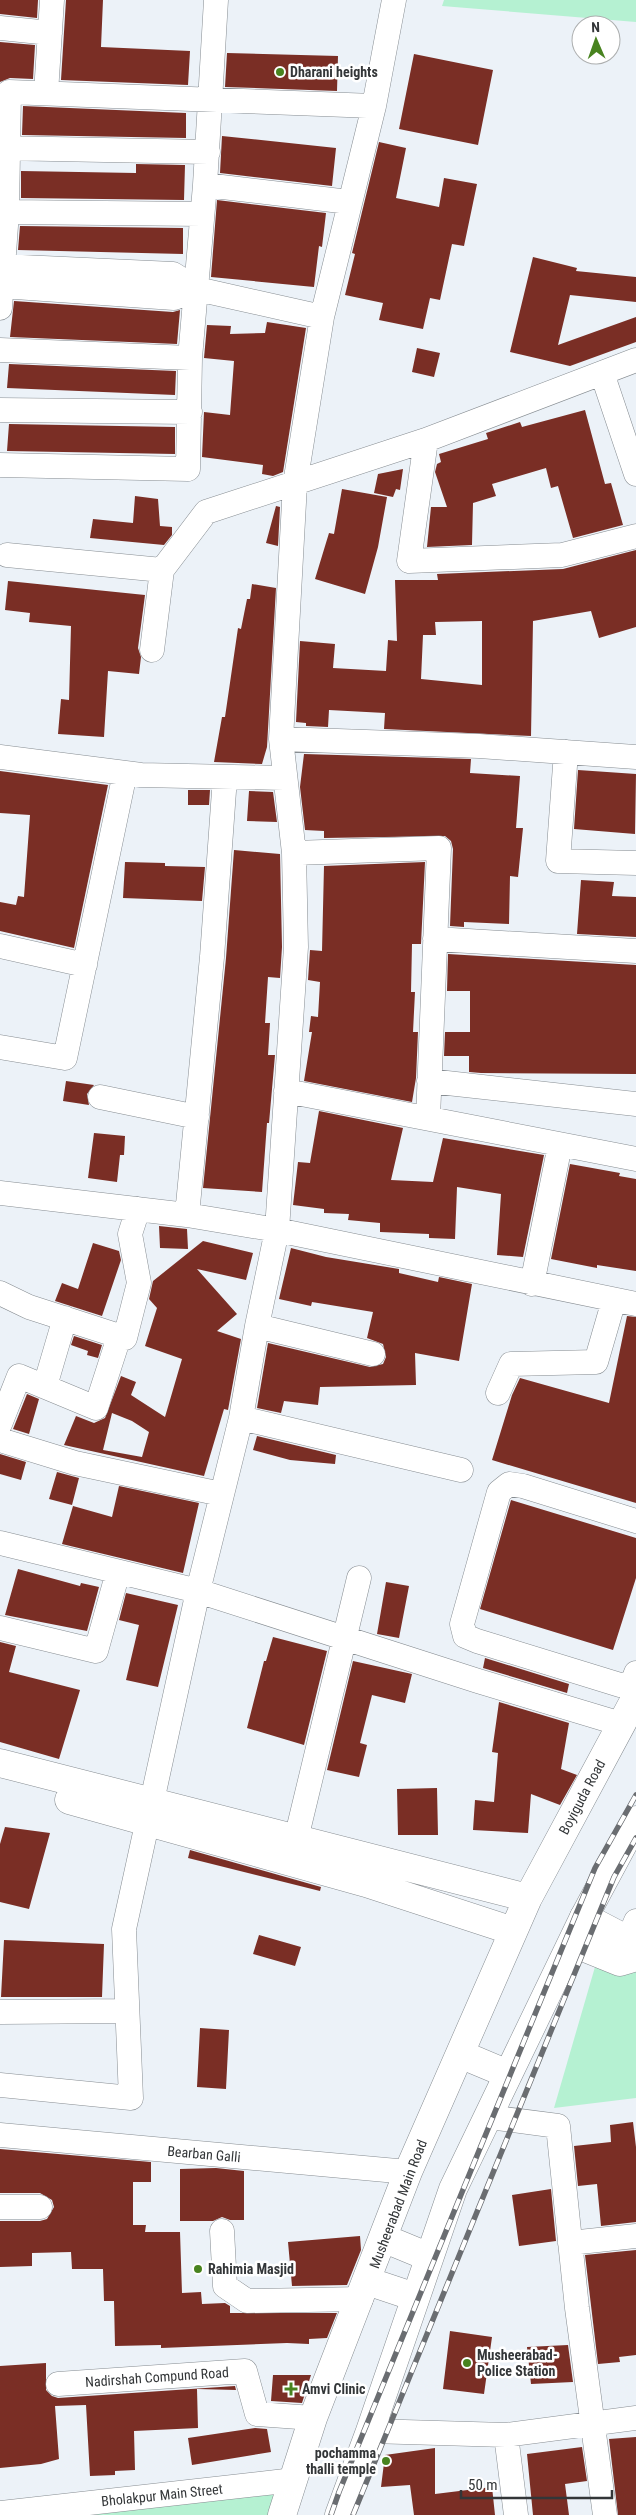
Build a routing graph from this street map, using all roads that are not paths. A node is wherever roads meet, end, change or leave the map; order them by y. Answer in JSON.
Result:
{"nodes":[{"id":1,"x":52,"y":0,"type":"edge"},
{"id":2,"x":216,"y":0,"type":"edge"},
{"id":3,"x":394,"y":0,"type":"edge"},
{"id":4,"x":0,"y":28,"type":"edge"},
{"id":5,"x":50,"y":33,"type":"junction"},
{"id":6,"x":46,"y":93,"type":"junction"},
{"id":7,"x":211,"y":98,"type":"junction"},
{"id":8,"x":374,"y":106,"type":"junction"},
{"id":9,"x":5,"y":148,"type":"edge"},
{"id":10,"x":208,"y":152,"type":"junction"},
{"id":11,"x":206,"y":185,"type":"junction"},
{"id":12,"x":349,"y":202,"type":"junction"},
{"id":13,"x":7,"y":212,"type":"junction"},
{"id":14,"x":202,"y":214,"type":"junction"},
{"id":15,"x":1,"y":282,"type":"edge"},
{"id":16,"x":197,"y":289,"type":"junction"},
{"id":17,"x":322,"y":317,"type":"junction"},
{"id":18,"x":0,"y":350,"type":"edge"},
{"id":19,"x":190,"y":358,"type":"junction"},
{"id":20,"x":636,"y":360,"type":"edge"},
{"id":21,"x":602,"y":373,"type":"junction"},
{"id":22,"x":0,"y":410,"type":"edge"},
{"id":23,"x":190,"y":412,"type":"junction"},
{"id":24,"x":426,"y":440,"type":"junction"},
{"id":25,"x":0,"y":465,"type":"edge"},
{"id":26,"x":636,"y":474,"type":"edge"},
{"id":27,"x":295,"y":484,"type":"junction"},
{"id":28,"x":636,"y":536,"type":"edge"},
{"id":29,"x":7,"y":555,"type":"dead end"},
{"id":30,"x":162,"y":570,"type":"junction"},
{"id":31,"x":152,"y":650,"type":"dead end"},
{"id":32,"x":281,"y":739,"type":"junction"},
{"id":33,"x":566,"y":752,"type":"junction"},
{"id":34,"x":0,"y":757,"type":"edge"},
{"id":35,"x":636,"y":757,"type":"edge"},
{"id":36,"x":125,"y":773,"type":"junction"},
{"id":37,"x":225,"y":777,"type":"junction"},
{"id":38,"x":284,"y":778,"type":"junction"},
{"id":39,"x":294,"y":853,"type":"junction"},
{"id":40,"x":636,"y":863,"type":"edge"},
{"id":41,"x":435,"y":939,"type":"junction"},
{"id":42,"x":0,"y":946,"type":"edge"},
{"id":43,"x":636,"y":951,"type":"edge"},
{"id":44,"x":85,"y":965,"type":"junction"},
{"id":45,"x":0,"y":1047,"type":"edge"},
{"id":46,"x":429,"y":1081,"type":"junction"},
{"id":47,"x":286,"y":1091,"type":"junction"},
{"id":48,"x":100,"y":1097,"type":"dead end"},
{"id":49,"x":636,"y":1104,"type":"edge"},
{"id":50,"x":197,"y":1118,"type":"junction"},
{"id":51,"x":428,"y":1118,"type":"junction"},
{"id":52,"x":560,"y":1145,"type":"junction"},
{"id":53,"x":636,"y":1160,"type":"edge"},
{"id":54,"x":0,"y":1193,"type":"edge"},
{"id":55,"x":138,"y":1209,"type":"junction"},
{"id":56,"x":187,"y":1215,"type":"junction"},
{"id":57,"x":277,"y":1230,"type":"junction"},
{"id":58,"x":532,"y":1284,"type":"junction"},
{"id":59,"x":0,"y":1293,"type":"edge"},
{"id":60,"x":625,"y":1302,"type":"edge"},
{"id":61,"x":65,"y":1318,"type":"junction"},
{"id":62,"x":257,"y":1326,"type":"junction"},
{"id":63,"x":119,"y":1337,"type":"junction"},
{"id":64,"x":373,"y":1354,"type":"dead end"},
{"id":65,"x":45,"y":1386,"type":"junction"},
{"id":66,"x":498,"y":1393,"type":"dead end"},
{"id":67,"x":241,"y":1418,"type":"junction"},
{"id":68,"x":0,"y":1424,"type":"edge"},
{"id":69,"x":0,"y":1440,"type":"edge"},
{"id":70,"x":461,"y":1470,"type":"dead end"},
{"id":71,"x":221,"y":1494,"type":"junction"},
{"id":72,"x":636,"y":1521,"type":"edge"},
{"id":73,"x":0,"y":1544,"type":"edge"},
{"id":74,"x":118,"y":1572,"type":"junction"},
{"id":75,"x":359,"y":1578,"type":"dead end"},
{"id":76,"x":198,"y":1591,"type":"junction"},
{"id":77,"x":0,"y":1628,"type":"edge"},
{"id":78,"x":346,"y":1637,"type":"junction"},
{"id":79,"x":636,"y":1673,"type":"edge"},
{"id":80,"x":636,"y":1697,"type":"edge"},
{"id":81,"x":621,"y":1724,"type":"junction"},
{"id":82,"x":0,"y":1763,"type":"edge"},
{"id":83,"x":0,"y":1782,"type":"edge"},
{"id":84,"x":149,"y":1812,"type":"junction"},
{"id":85,"x":636,"y":1820,"type":"edge"},
{"id":86,"x":296,"y":1839,"type":"junction"},
{"id":87,"x":528,"y":1898,"type":"junction"},
{"id":88,"x":584,"y":1917,"type":"junction"},
{"id":89,"x":513,"y":1932,"type":"junction"},
{"id":90,"x":573,"y":1943,"type":"junction"},
{"id":91,"x":634,"y":1943,"type":"edge"},
{"id":92,"x":127,"y":2011,"type":"junction"},
{"id":93,"x":0,"y":2012,"type":"edge"},
{"id":94,"x":460,"y":2054,"type":"junction"},
{"id":95,"x":508,"y":2074,"type":"junction"},
{"id":96,"x":0,"y":2085,"type":"edge"},
{"id":97,"x":489,"y":2117,"type":"junction"},
{"id":98,"x":0,"y":2135,"type":"edge"},
{"id":99,"x":408,"y":2172,"type":"junction"},
{"id":100,"x":0,"y":2206,"type":"edge"},
{"id":101,"x":40,"y":2207,"type":"dead end"},
{"id":102,"x":222,"y":2230,"type":"dead end"},
{"id":103,"x":636,"y":2236,"type":"edge"},
{"id":104,"x":383,"y":2238,"type":"junction"},
{"id":105,"x":570,"y":2243,"type":"junction"},
{"id":106,"x":429,"y":2257,"type":"junction"},
{"id":107,"x":364,"y":2290,"type":"junction"},
{"id":108,"x":414,"y":2297,"type":"junction"},
{"id":109,"x":58,"y":2384,"type":"dead end"},
{"id":110,"x":313,"y":2418,"type":"junction"},
{"id":111,"x":636,"y":2418,"type":"edge"},
{"id":112,"x":593,"y":2423,"type":"junction"},
{"id":113,"x":370,"y":2432,"type":"junction"},
{"id":114,"x":506,"y":2435,"type":"junction"},
{"id":115,"x":294,"y":2480,"type":"junction"},
{"id":116,"x":0,"y":2513,"type":"edge"},
{"id":117,"x":282,"y":2515,"type":"edge"},
{"id":118,"x":339,"y":2515,"type":"edge"},
{"id":119,"x":516,"y":2515,"type":"edge"},
{"id":120,"x":605,"y":2515,"type":"edge"}],
"edges":[{"from":1,"to":5,"type":"street"},
{"from":2,"to":7,"type":"street"},
{"from":3,"to":8,"type":"street"},
{"from":4,"to":5,"type":"street"},
{"from":5,"to":6,"type":"street"},
{"from":6,"to":7,"type":"street"},
{"from":6,"to":9,"type":"street"},
{"from":7,"to":8,"type":"street"},
{"from":7,"to":10,"type":"street"},
{"from":8,"to":12,"type":"street"},
{"from":9,"to":10,"type":"street"},
{"from":9,"to":13,"type":"street"},
{"from":10,"to":11,"type":"street"},
{"from":11,"to":12,"type":"street"},
{"from":11,"to":14,"type":"street"},
{"from":12,"to":17,"type":"street"},
{"from":13,"to":14,"type":"street"},
{"from":13,"to":15,"type":"street"},
{"from":14,"to":16,"type":"street"},
{"from":15,"to":16,"type":"street"},
{"from":16,"to":17,"type":"street"},
{"from":16,"to":19,"type":"street"},
{"from":17,"to":27,"type":"street"},
{"from":18,"to":19,"type":"street"},
{"from":19,"to":23,"type":"street"},
{"from":20,"to":21,"type":"street"},
{"from":21,"to":24,"type":"street"},
{"from":21,"to":26,"type":"street"},
{"from":22,"to":23,"type":"street"},
{"from":23,"to":25,"type":"street"},
{"from":24,"to":27,"type":"street"},
{"from":24,"to":28,"type":"street"},
{"from":27,"to":30,"type":"street"},
{"from":27,"to":32,"type":"street"},
{"from":29,"to":30,"type":"street"},
{"from":30,"to":31,"type":"street"},
{"from":32,"to":33,"type":"street"},
{"from":32,"to":38,"type":"street"},
{"from":33,"to":35,"type":"street"},
{"from":33,"to":40,"type":"street"},
{"from":34,"to":36,"type":"street"},
{"from":36,"to":37,"type":"street"},
{"from":36,"to":44,"type":"street"},
{"from":37,"to":38,"type":"street"},
{"from":37,"to":50,"type":"street"},
{"from":38,"to":39,"type":"street"},
{"from":39,"to":41,"type":"street"},
{"from":39,"to":47,"type":"street"},
{"from":41,"to":43,"type":"street"},
{"from":41,"to":46,"type":"street"},
{"from":42,"to":44,"type":"street"},
{"from":44,"to":45,"type":"street"},
{"from":46,"to":49,"type":"street"},
{"from":46,"to":51,"type":"street"},
{"from":47,"to":51,"type":"street"},
{"from":47,"to":57,"type":"street"},
{"from":48,"to":50,"type":"street"},
{"from":50,"to":56,"type":"street"},
{"from":51,"to":52,"type":"street"},
{"from":52,"to":53,"type":"street"},
{"from":52,"to":58,"type":"street"},
{"from":54,"to":55,"type":"street"},
{"from":55,"to":56,"type":"street"},
{"from":55,"to":63,"type":"street"},
{"from":56,"to":57,"type":"street"},
{"from":57,"to":58,"type":"street"},
{"from":57,"to":62,"type":"street"},
{"from":58,"to":60,"type":"street"},
{"from":59,"to":61,"type":"street"},
{"from":60,"to":66,"type":"street"},
{"from":61,"to":63,"type":"street"},
{"from":61,"to":65,"type":"street"},
{"from":62,"to":64,"type":"street"},
{"from":62,"to":67,"type":"street"},
{"from":63,"to":65,"type":"street"},
{"from":65,"to":68,"type":"street"},
{"from":67,"to":70,"type":"street"},
{"from":67,"to":71,"type":"street"},
{"from":69,"to":71,"type":"street"},
{"from":71,"to":76,"type":"street"},
{"from":72,"to":79,"type":"street"},
{"from":73,"to":74,"type":"street"},
{"from":74,"to":76,"type":"street"},
{"from":74,"to":77,"type":"street"},
{"from":75,"to":78,"type":"street"},
{"from":76,"to":78,"type":"street"},
{"from":76,"to":84,"type":"street"},
{"from":78,"to":81,"type":"street"},
{"from":78,"to":86,"type":"street"},
{"from":80,"to":81,"type":"main road","name":"Boyiguda Road"},
{"from":81,"to":87,"type":"main road","name":"Boyiguda Road"},
{"from":82,"to":84,"type":"main road"},
{"from":83,"to":84,"type":"main road"},
{"from":84,"to":86,"type":"main road"},
{"from":84,"to":89,"type":"main road"},
{"from":84,"to":92,"type":"street"},
{"from":85,"to":88,"type":"main road"},
{"from":86,"to":87,"type":"main road"},
{"from":87,"to":89,"type":"main road","name":"Musheerabad Main Road"},
{"from":88,"to":90,"type":"main road"},
{"from":88,"to":91,"type":"main road"},
{"from":89,"to":94,"type":"main road","name":"Musheerabad Main Road"},
{"from":90,"to":91,"type":"main road"},
{"from":90,"to":95,"type":"main road"},
{"from":92,"to":93,"type":"street"},
{"from":92,"to":96,"type":"street"},
{"from":94,"to":95,"type":"main road"},
{"from":94,"to":99,"type":"main road","name":"Musheerabad Main Road"},
{"from":95,"to":97,"type":"main road"},
{"from":97,"to":105,"type":"street"},
{"from":97,"to":106,"type":"main road"},
{"from":98,"to":99,"type":"street","name":"Bearban Galli"},
{"from":99,"to":104,"type":"main road","name":"Musheerabad Main Road"},
{"from":100,"to":101,"type":"street"},
{"from":102,"to":107,"type":"street"},
{"from":103,"to":105,"type":"street"},
{"from":104,"to":106,"type":"main road"},
{"from":104,"to":107,"type":"main road","name":"Musheerabad Main Road"},
{"from":105,"to":112,"type":"street"},
{"from":106,"to":108,"type":"main road"},
{"from":107,"to":108,"type":"main road"},
{"from":107,"to":110,"type":"main road","name":"Musheerabad Main Road"},
{"from":108,"to":113,"type":"main road"},
{"from":109,"to":110,"type":"street","name":"Nadirshah Compund Road"},
{"from":110,"to":115,"type":"main road","name":"Musheerabad Main Road"},
{"from":111,"to":112,"type":"street"},
{"from":112,"to":114,"type":"street"},
{"from":112,"to":120,"type":"street"},
{"from":113,"to":114,"type":"street"},
{"from":113,"to":118,"type":"main road"},
{"from":114,"to":119,"type":"street"},
{"from":115,"to":116,"type":"street","name":"Bholakpur Main Street"},
{"from":115,"to":117,"type":"main road","name":"Musheerabad Main Road"}]}
